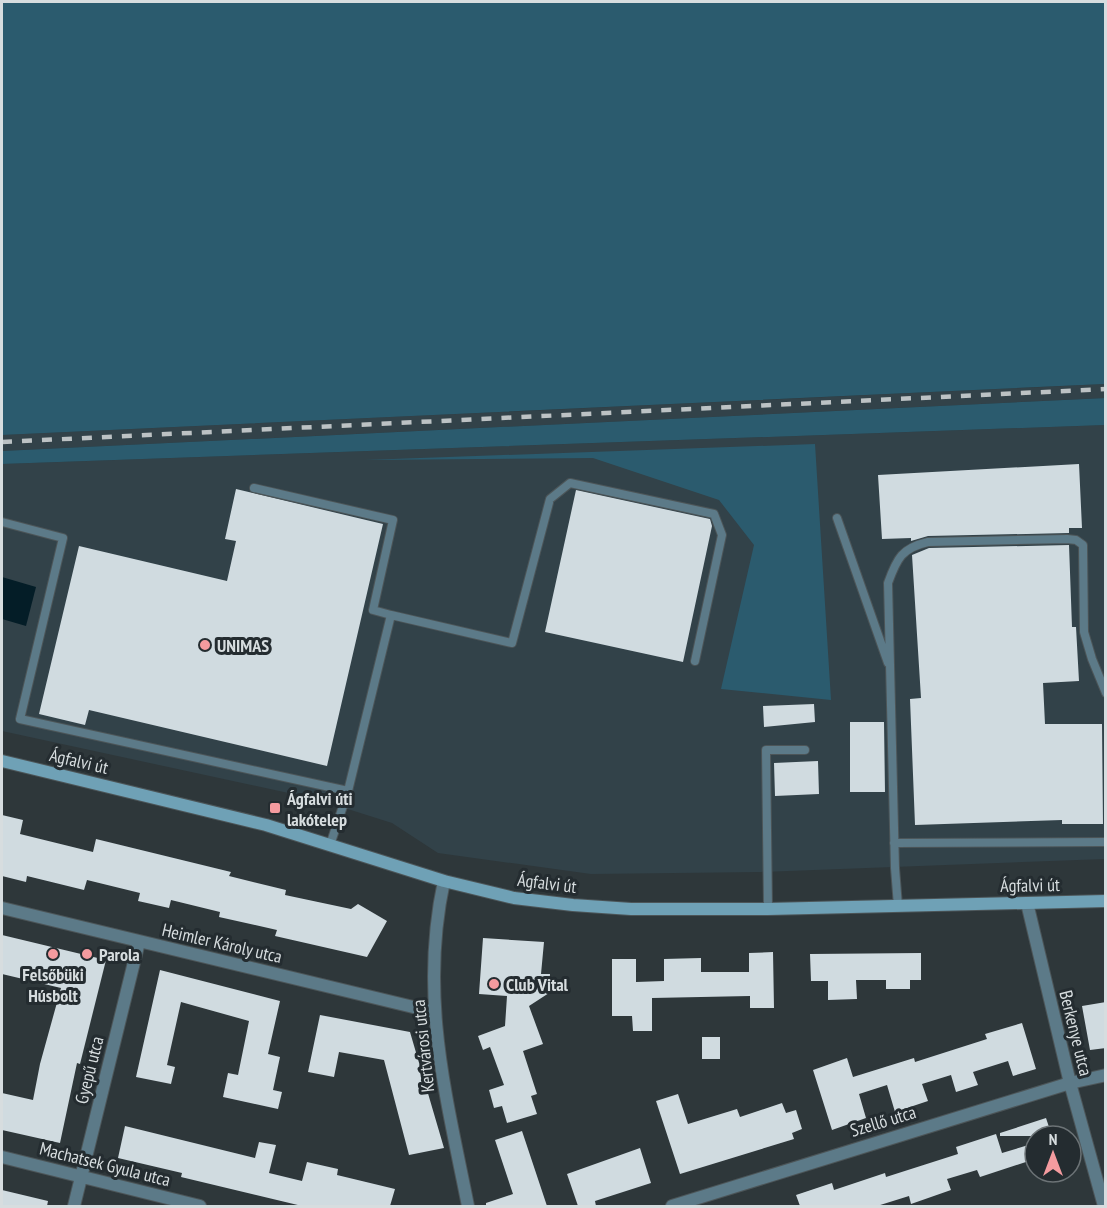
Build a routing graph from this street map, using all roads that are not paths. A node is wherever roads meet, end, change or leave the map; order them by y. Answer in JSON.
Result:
{"nodes":[{"id":1,"x":254,"y":488,"type":"dead end"},
{"id":2,"x":837,"y":518,"type":"dead end"},
{"id":3,"x":2,"y":522,"type":"edge"},
{"id":4,"x":391,"y":615,"type":"junction"},
{"id":5,"x":695,"y":661,"type":"dead end"},
{"id":6,"x":890,"y":670,"type":"junction"},
{"id":7,"x":1106,"y":693,"type":"edge"},
{"id":8,"x":805,"y":750,"type":"dead end"},
{"id":9,"x":2,"y":761,"type":"edge"},
{"id":10,"x":348,"y":791,"type":"junction"},
{"id":11,"x":1106,"y":842,"type":"edge"},
{"id":12,"x":894,"y":843,"type":"junction"},
{"id":13,"x":330,"y":845,"type":"junction"},
{"id":14,"x":444,"y":881,"type":"junction"},
{"id":15,"x":1106,"y":901,"type":"edge"},
{"id":16,"x":1027,"y":903,"type":"junction"},
{"id":17,"x":898,"y":906,"type":"junction"},
{"id":18,"x":2,"y":908,"type":"edge"},
{"id":19,"x":768,"y":909,"type":"junction"},
{"id":20,"x":139,"y":942,"type":"junction"},
{"id":21,"x":434,"y":1012,"type":"junction"},
{"id":22,"x":1106,"y":1075,"type":"edge"},
{"id":23,"x":1070,"y":1083,"type":"junction"},
{"id":24,"x":2,"y":1157,"type":"edge"},
{"id":25,"x":81,"y":1176,"type":"junction"},
{"id":26,"x":74,"y":1206,"type":"edge"},
{"id":27,"x":200,"y":1206,"type":"edge"},
{"id":28,"x":468,"y":1206,"type":"edge"},
{"id":29,"x":672,"y":1206,"type":"edge"},
{"id":30,"x":1104,"y":1206,"type":"edge"}],
"edges":[{"from":1,"to":4,"type":"lane"},
{"from":2,"to":6,"type":"lane"},
{"from":3,"to":10,"type":"lane"},
{"from":4,"to":5,"type":"lane"},
{"from":4,"to":10,"type":"lane"},
{"from":6,"to":7,"type":"lane"},
{"from":6,"to":12,"type":"lane"},
{"from":8,"to":19,"type":"lane"},
{"from":9,"to":13,"type":"street","name":"Ágfalvi út"},
{"from":10,"to":13,"type":"lane"},
{"from":11,"to":12,"type":"lane"},
{"from":12,"to":17,"type":"lane"},
{"from":13,"to":14,"type":"street","name":"Ágfalvi út"},
{"from":14,"to":19,"type":"street","name":"Ágfalvi út"},
{"from":14,"to":21,"type":"street","name":"Kertvárosi utca"},
{"from":15,"to":16,"type":"street","name":"Ágfalvi út"},
{"from":16,"to":17,"type":"street","name":"Ágfalvi út"},
{"from":16,"to":23,"type":"street","name":"Berkenye utca"},
{"from":17,"to":19,"type":"street","name":"Ágfalvi út"},
{"from":18,"to":20,"type":"street","name":"Heimler Károly utca"},
{"from":20,"to":21,"type":"street","name":"Heimler Károly utca"},
{"from":20,"to":25,"type":"street","name":"Gyepű utca"},
{"from":21,"to":28,"type":"street","name":"Kertvárosi utca"},
{"from":22,"to":23,"type":"street","name":"Szellő utca"},
{"from":23,"to":29,"type":"street","name":"Szellő utca"},
{"from":23,"to":30,"type":"street","name":"Berkenye utca"},
{"from":24,"to":25,"type":"street","name":"Machatsek Gyula utca"},
{"from":25,"to":26,"type":"street","name":"Gyepű utca"},
{"from":25,"to":27,"type":"street","name":"Machatsek Gyula utca"}]}
